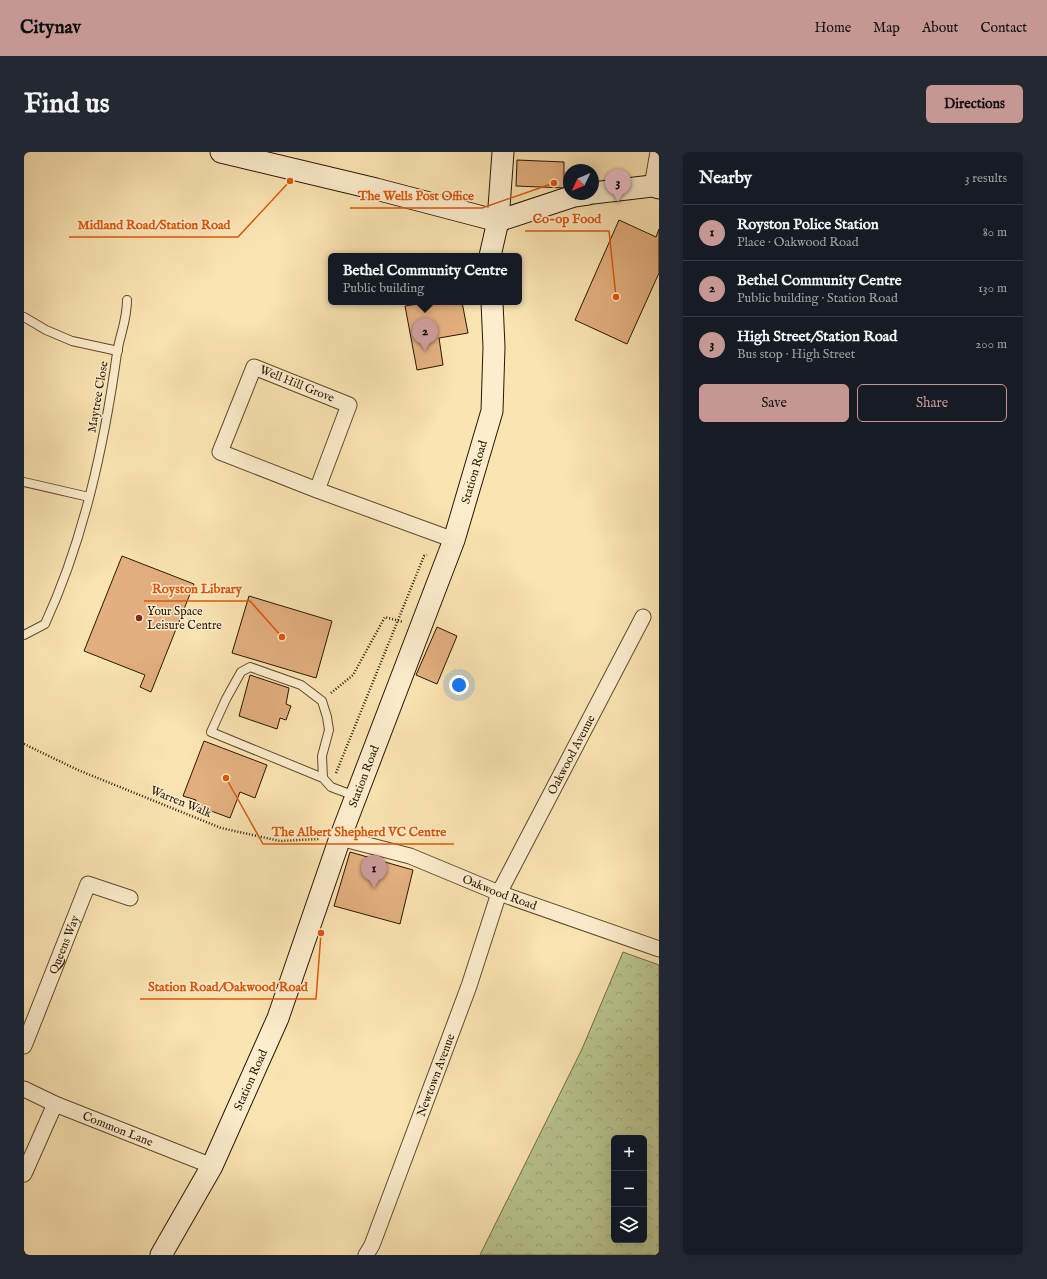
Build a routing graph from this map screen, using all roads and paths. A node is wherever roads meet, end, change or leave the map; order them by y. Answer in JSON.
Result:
{"nodes":[{"id":1,"x":221,"y":152,"type":"edge"},
{"id":2,"x":503,"y":152,"type":"edge"},
{"id":3,"x":658,"y":152,"type":"edge"},
{"id":4,"x":655,"y":187,"type":"edge"},
{"id":5,"x":599,"y":192,"type":"edge"},
{"id":6,"x":563,"y":200,"type":"edge"},
{"id":7,"x":498,"y":221,"type":"junction"},
{"id":8,"x":491,"y":253,"type":"edge"},
{"id":9,"x":126,"y":300,"type":"dead end"},
{"id":10,"x":492,"y":305,"type":"edge"},
{"id":11,"x":24,"y":317,"type":"edge"},
{"id":12,"x":118,"y":350,"type":"junction"},
{"id":13,"x":24,"y":482,"type":"edge"},
{"id":14,"x":317,"y":490,"type":"junction"},
{"id":15,"x":89,"y":498,"type":"junction"},
{"id":16,"x":454,"y":540,"type":"junction"},
{"id":17,"x":643,"y":617,"type":"dead end"},
{"id":18,"x":398,"y":620,"type":"junction"},
{"id":19,"x":24,"y":635,"type":"edge"},
{"id":20,"x":322,"y":701,"type":"junction"},
{"id":21,"x":24,"y":744,"type":"edge"},
{"id":22,"x":323,"y":778,"type":"junction"},
{"id":23,"x":331,"y":787,"type":"junction"},
{"id":24,"x":356,"y":796,"type":"junction"},
{"id":25,"x":340,"y":838,"type":"junction"},
{"id":26,"x":499,"y":893,"type":"junction"},
{"id":27,"x":130,"y":898,"type":"dead end"},
{"id":28,"x":659,"y":949,"type":"edge"},
{"id":29,"x":24,"y":1046,"type":"edge"},
{"id":30,"x":24,"y":1090,"type":"edge"},
{"id":31,"x":56,"y":1104,"type":"junction"},
{"id":32,"x":212,"y":1166,"type":"junction"},
{"id":33,"x":24,"y":1174,"type":"edge"},
{"id":34,"x":162,"y":1255,"type":"edge"},
{"id":35,"x":366,"y":1255,"type":"edge"}],
"edges":[{"from":1,"to":7,"type":"main road"},
{"from":2,"to":7,"type":"main road"},
{"from":3,"to":4,"type":"street"},
{"from":4,"to":5,"type":"main road"},
{"from":6,"to":7,"type":"main road"},
{"from":7,"to":8,"type":"main road"},
{"from":9,"to":12,"type":"lane","name":"Maytree Close"},
{"from":10,"to":16,"type":"main road","name":"Station Road"},
{"from":11,"to":12,"type":"lane"},
{"from":12,"to":15,"type":"lane","name":"Maytree Close"},
{"from":13,"to":15,"type":"lane"},
{"from":14,"to":14,"type":"street","name":"Well Hill Grove"},
{"from":14,"to":16,"type":"street","name":"Well Hill Grove"},
{"from":15,"to":19,"type":"lane","name":"Maytree Close"},
{"from":16,"to":18,"type":"path"},
{"from":16,"to":24,"type":"main road","name":"Station Road"},
{"from":17,"to":26,"type":"street","name":"Oakwood Avenue"},
{"from":18,"to":20,"type":"path"},
{"from":18,"to":23,"type":"path"},
{"from":20,"to":22,"type":"lane"},
{"from":20,"to":22,"type":"lane"},
{"from":21,"to":25,"type":"path","name":"Warren Walk"},
{"from":22,"to":23,"type":"lane"},
{"from":23,"to":24,"type":"lane"},
{"from":24,"to":25,"type":"main road","name":"Station Road"},
{"from":25,"to":26,"type":"street","name":"Oakwood Road"},
{"from":25,"to":32,"type":"main road","name":"Station Road"},
{"from":26,"to":28,"type":"street","name":"Oakwood Road"},
{"from":26,"to":35,"type":"street","name":"Newtown Avenue"},
{"from":27,"to":29,"type":"street","name":"Queens Way"},
{"from":30,"to":31,"type":"street","name":"Common Lane"},
{"from":31,"to":32,"type":"street","name":"Common Lane"},
{"from":31,"to":33,"type":"street"},
{"from":32,"to":34,"type":"main road","name":"Station Road"}]}
